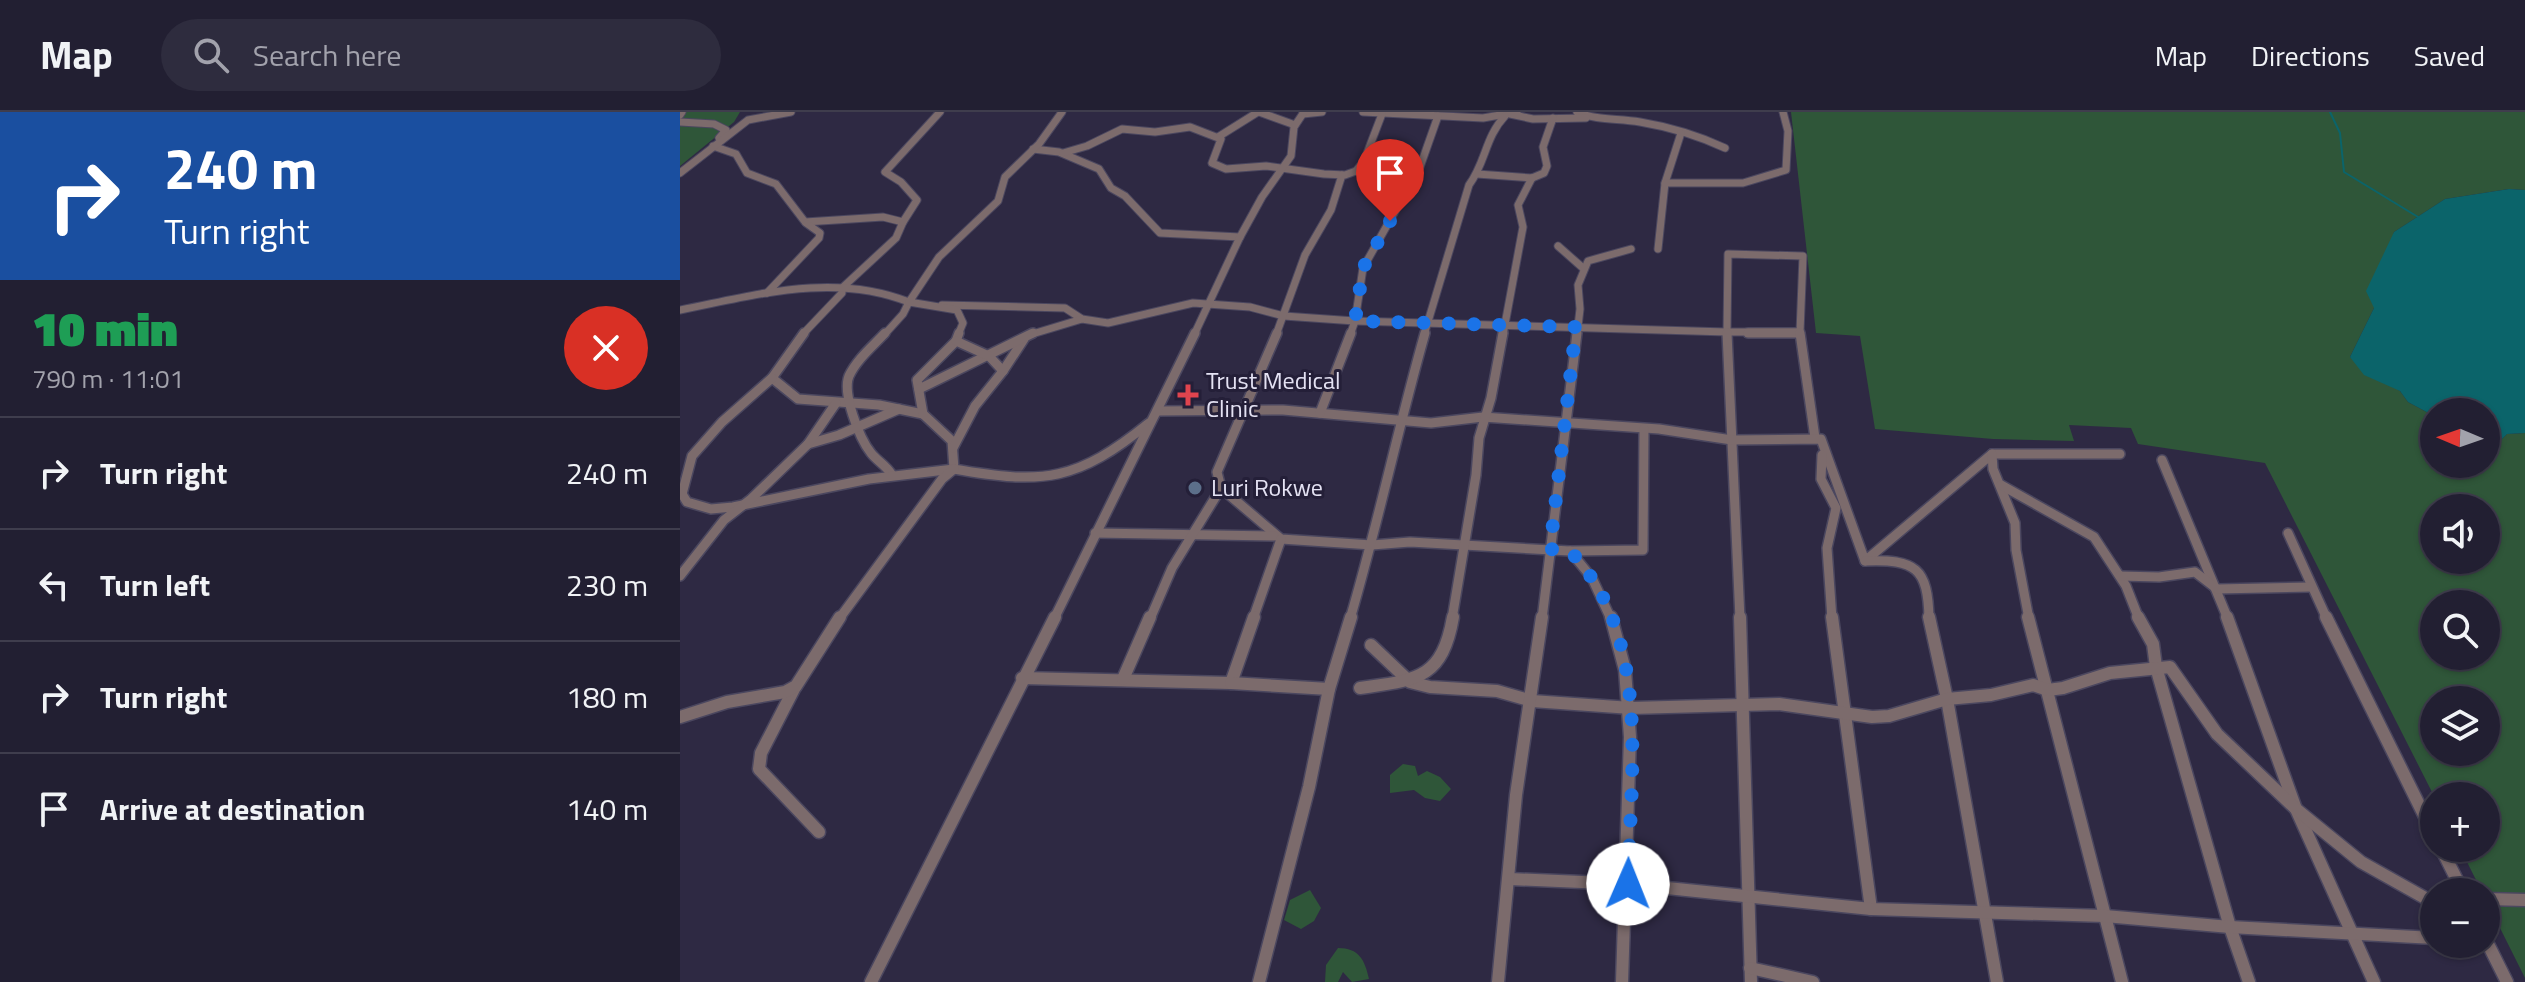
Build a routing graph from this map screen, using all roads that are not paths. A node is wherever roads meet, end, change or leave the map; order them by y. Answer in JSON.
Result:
{"nodes":[{"id":1,"x":791,"y":112,"type":"edge"},
{"id":2,"x":940,"y":112,"type":"edge"},
{"id":3,"x":1062,"y":112,"type":"edge"},
{"id":4,"x":1258,"y":112,"type":"edge"},
{"id":5,"x":1322,"y":112,"type":"edge"},
{"id":6,"x":1363,"y":112,"type":"edge"},
{"id":7,"x":1577,"y":112,"type":"edge"},
{"id":8,"x":1783,"y":112,"type":"edge"},
{"id":9,"x":1303,"y":113,"type":"edge"},
{"id":10,"x":1382,"y":114,"type":"junction"},
{"id":11,"x":1424,"y":114,"type":"edge"},
{"id":12,"x":1511,"y":114,"type":"edge"},
{"id":13,"x":1484,"y":115,"type":"edge"},
{"id":14,"x":1438,"y":116,"type":"junction"},
{"id":15,"x":1553,"y":118,"type":"junction"},
{"id":16,"x":1588,"y":118,"type":"junction"},
{"id":17,"x":680,"y":122,"type":"edge"},
{"id":18,"x":1295,"y":125,"type":"junction"},
{"id":19,"x":1681,"y":133,"type":"junction"},
{"id":20,"x":1218,"y":137,"type":"junction"},
{"id":21,"x":713,"y":146,"type":"junction"},
{"id":22,"x":1725,"y":148,"type":"dead end"},
{"id":23,"x":1033,"y":149,"type":"junction"},
{"id":24,"x":1063,"y":153,"type":"junction"},
{"id":25,"x":1284,"y":167,"type":"junction"},
{"id":26,"x":1294,"y":171,"type":"junction"},
{"id":27,"x":1356,"y":171,"type":"junction"},
{"id":28,"x":680,"y":173,"type":"edge"},
{"id":29,"x":1477,"y":174,"type":"junction"},
{"id":30,"x":1342,"y":175,"type":"junction"},
{"id":31,"x":1276,"y":177,"type":"junction"},
{"id":32,"x":1412,"y":177,"type":"junction"},
{"id":33,"x":1532,"y":178,"type":"junction"},
{"id":34,"x":1665,"y":183,"type":"junction"},
{"id":35,"x":805,"y":222,"type":"junction"},
{"id":36,"x":903,"y":222,"type":"junction"},
{"id":37,"x":1240,"y":237,"type":"junction"},
{"id":38,"x":1558,"y":246,"type":"dead end"},
{"id":39,"x":1631,"y":249,"type":"dead end"},
{"id":40,"x":1658,"y":249,"type":"dead end"},
{"id":41,"x":1583,"y":268,"type":"junction"},
{"id":42,"x":842,"y":288,"type":"junction"},
{"id":43,"x":767,"y":293,"type":"junction"},
{"id":44,"x":909,"y":302,"type":"junction"},
{"id":45,"x":942,"y":305,"type":"junction"},
{"id":46,"x":1208,"y":305,"type":"junction"},
{"id":47,"x":680,"y":310,"type":"edge"},
{"id":48,"x":1284,"y":316,"type":"junction"},
{"id":49,"x":1082,"y":319,"type":"junction"},
{"id":50,"x":1355,"y":321,"type":"junction"},
{"id":51,"x":1429,"y":324,"type":"junction"},
{"id":52,"x":1503,"y":325,"type":"junction"},
{"id":53,"x":1576,"y":327,"type":"junction"},
{"id":54,"x":1727,"y":332,"type":"junction"},
{"id":55,"x":1800,"y":332,"type":"junction"},
{"id":56,"x":1026,"y":337,"type":"junction"},
{"id":57,"x":956,"y":341,"type":"junction"},
{"id":58,"x":989,"y":356,"type":"junction"},
{"id":59,"x":1003,"y":371,"type":"junction"},
{"id":60,"x":772,"y":378,"type":"junction"},
{"id":61,"x":919,"y":389,"type":"junction"},
{"id":62,"x":852,"y":402,"type":"junction"},
{"id":63,"x":836,"y":403,"type":"junction"},
{"id":64,"x":899,"y":409,"type":"junction"},
{"id":65,"x":1242,"y":409,"type":"junction"},
{"id":66,"x":1320,"y":413,"type":"junction"},
{"id":67,"x":923,"y":414,"type":"junction"},
{"id":68,"x":1156,"y":415,"type":"junction"},
{"id":69,"x":1483,"y":417,"type":"junction"},
{"id":70,"x":1400,"y":421,"type":"junction"},
{"id":71,"x":1566,"y":424,"type":"junction"},
{"id":72,"x":856,"y":429,"type":"junction"},
{"id":73,"x":1644,"y":429,"type":"junction"},
{"id":74,"x":1818,"y":439,"type":"junction"},
{"id":75,"x":1732,"y":440,"type":"junction"},
{"id":76,"x":808,"y":444,"type":"junction"},
{"id":77,"x":953,"y":448,"type":"junction"},
{"id":78,"x":1992,"y":454,"type":"junction"},
{"id":79,"x":2120,"y":454,"type":"dead end"},
{"id":80,"x":692,"y":456,"type":"junction"},
{"id":81,"x":2162,"y":460,"type":"dead end"},
{"id":82,"x":954,"y":469,"type":"junction"},
{"id":83,"x":680,"y":470,"type":"edge"},
{"id":84,"x":892,"y":475,"type":"junction"},
{"id":85,"x":2001,"y":485,"type":"junction"},
{"id":86,"x":1221,"y":488,"type":"junction"},
{"id":87,"x":681,"y":494,"type":"edge"},
{"id":88,"x":746,"y":504,"type":"junction"},
{"id":89,"x":1095,"y":533,"type":"junction"},
{"id":90,"x":2288,"y":533,"type":"dead end"},
{"id":91,"x":1194,"y":534,"type":"junction"},
{"id":92,"x":1278,"y":538,"type":"junction"},
{"id":93,"x":1463,"y":543,"type":"junction"},
{"id":94,"x":1372,"y":545,"type":"junction"},
{"id":95,"x":1550,"y":549,"type":"junction"},
{"id":96,"x":1570,"y":551,"type":"junction"},
{"id":97,"x":1865,"y":561,"type":"junction"},
{"id":98,"x":680,"y":576,"type":"edge"},
{"id":99,"x":2120,"y":576,"type":"junction"},
{"id":100,"x":2311,"y":587,"type":"junction"},
{"id":101,"x":2217,"y":589,"type":"junction"},
{"id":102,"x":1371,"y":645,"type":"dead end"},
{"id":103,"x":2156,"y":667,"type":"junction"},
{"id":104,"x":1022,"y":678,"type":"junction"},
{"id":105,"x":1123,"y":679,"type":"junction"},
{"id":106,"x":1410,"y":682,"type":"junction"},
{"id":107,"x":1231,"y":683,"type":"junction"},
{"id":108,"x":796,"y":686,"type":"junction"},
{"id":109,"x":1360,"y":688,"type":"dead end"},
{"id":110,"x":1329,"y":689,"type":"junction"},
{"id":111,"x":2048,"y":690,"type":"junction"},
{"id":112,"x":1947,"y":699,"type":"junction"},
{"id":113,"x":1532,"y":701,"type":"junction"},
{"id":114,"x":1742,"y":705,"type":"junction"},
{"id":115,"x":1631,"y":708,"type":"junction"},
{"id":116,"x":1842,"y":712,"type":"junction"},
{"id":117,"x":680,"y":717,"type":"edge"},
{"id":118,"x":2420,"y":807,"type":"edge"},
{"id":119,"x":2296,"y":809,"type":"junction"},
{"id":120,"x":819,"y":832,"type":"dead end"},
{"id":121,"x":1510,"y":879,"type":"junction"},
{"id":122,"x":1628,"y":884,"type":"junction"},
{"id":123,"x":2420,"y":895,"type":"edge"},
{"id":124,"x":1748,"y":897,"type":"junction"},
{"id":125,"x":2500,"y":899,"type":"edge"},
{"id":126,"x":2525,"y":900,"type":"edge"},
{"id":127,"x":1871,"y":909,"type":"junction"},
{"id":128,"x":1985,"y":912,"type":"junction"},
{"id":129,"x":2105,"y":916,"type":"junction"},
{"id":130,"x":2230,"y":927,"type":"junction"},
{"id":131,"x":2353,"y":932,"type":"junction"},
{"id":132,"x":2420,"y":937,"type":"edge"},
{"id":133,"x":2495,"y":958,"type":"edge"},
{"id":134,"x":1751,"y":975,"type":"edge"},
{"id":135,"x":871,"y":982,"type":"edge"},
{"id":136,"x":1259,"y":982,"type":"edge"},
{"id":137,"x":1498,"y":982,"type":"edge"},
{"id":138,"x":1622,"y":982,"type":"edge"},
{"id":139,"x":1813,"y":982,"type":"edge"},
{"id":140,"x":1997,"y":982,"type":"edge"},
{"id":141,"x":2122,"y":982,"type":"edge"},
{"id":142,"x":2249,"y":982,"type":"edge"},
{"id":143,"x":2374,"y":982,"type":"edge"},
{"id":144,"x":2507,"y":982,"type":"edge"}],
"edges":[{"from":1,"to":21,"type":"street"},
{"from":2,"to":36,"type":"street"},
{"from":3,"to":23,"type":"street"},
{"from":4,"to":18,"type":"street"},
{"from":4,"to":20,"type":"street"},
{"from":5,"to":9,"type":"street"},
{"from":6,"to":10,"type":"street"},
{"from":7,"to":16,"type":"street"},
{"from":8,"to":34,"type":"street"},
{"from":9,"to":18,"type":"street"},
{"from":10,"to":11,"type":"street"},
{"from":10,"to":27,"type":"street"},
{"from":11,"to":14,"type":"street"},
{"from":12,"to":13,"type":"street"},
{"from":12,"to":15,"type":"street"},
{"from":12,"to":29,"type":"street"},
{"from":13,"to":14,"type":"street"},
{"from":14,"to":32,"type":"street"},
{"from":15,"to":16,"type":"street"},
{"from":15,"to":33,"type":"street"},
{"from":16,"to":19,"type":"street"},
{"from":17,"to":21,"type":"street"},
{"from":18,"to":25,"type":"street"},
{"from":19,"to":22,"type":"street"},
{"from":19,"to":34,"type":"street"},
{"from":20,"to":24,"type":"street"},
{"from":20,"to":25,"type":"street"},
{"from":21,"to":28,"type":"street"},
{"from":21,"to":35,"type":"street"},
{"from":23,"to":24,"type":"street"},
{"from":23,"to":44,"type":"street"},
{"from":24,"to":37,"type":"street"},
{"from":25,"to":26,"type":"street"},
{"from":25,"to":31,"type":"street"},
{"from":26,"to":30,"type":"street"},
{"from":26,"to":31,"type":"street"},
{"from":27,"to":30,"type":"street"},
{"from":27,"to":32,"type":"street"},
{"from":29,"to":33,"type":"street"},
{"from":29,"to":51,"type":"street"},
{"from":30,"to":48,"type":"street"},
{"from":31,"to":37,"type":"street"},
{"from":32,"to":50,"type":"street"},
{"from":33,"to":52,"type":"street"},
{"from":34,"to":40,"type":"street"},
{"from":35,"to":36,"type":"street"},
{"from":35,"to":43,"type":"street"},
{"from":36,"to":42,"type":"street"},
{"from":37,"to":46,"type":"street"},
{"from":38,"to":41,"type":"street"},
{"from":39,"to":41,"type":"street"},
{"from":41,"to":53,"type":"street"},
{"from":42,"to":43,"type":"street"},
{"from":42,"to":44,"type":"street"},
{"from":42,"to":60,"type":"street"},
{"from":43,"to":47,"type":"street"},
{"from":44,"to":45,"type":"street"},
{"from":44,"to":62,"type":"street"},
{"from":45,"to":49,"type":"street"},
{"from":45,"to":57,"type":"street"},
{"from":46,"to":48,"type":"street"},
{"from":46,"to":49,"type":"street"},
{"from":46,"to":68,"type":"street"},
{"from":48,"to":50,"type":"street"},
{"from":48,"to":65,"type":"street"},
{"from":49,"to":56,"type":"street"},
{"from":50,"to":51,"type":"street"},
{"from":50,"to":66,"type":"street"},
{"from":51,"to":52,"type":"street"},
{"from":51,"to":70,"type":"street"},
{"from":52,"to":53,"type":"street"},
{"from":52,"to":69,"type":"street"},
{"from":53,"to":54,"type":"street"},
{"from":53,"to":71,"type":"street"},
{"from":54,"to":55,"type":"street"},
{"from":54,"to":55,"type":"street"},
{"from":54,"to":75,"type":"street"},
{"from":55,"to":74,"type":"street"},
{"from":56,"to":58,"type":"street"},
{"from":56,"to":59,"type":"street"},
{"from":57,"to":58,"type":"street"},
{"from":57,"to":61,"type":"street"},
{"from":58,"to":59,"type":"street"},
{"from":58,"to":61,"type":"street"},
{"from":59,"to":77,"type":"street"},
{"from":60,"to":63,"type":"street"},
{"from":60,"to":80,"type":"street"},
{"from":61,"to":67,"type":"street"},
{"from":62,"to":63,"type":"street"},
{"from":62,"to":64,"type":"street"},
{"from":62,"to":72,"type":"street"},
{"from":63,"to":76,"type":"street"},
{"from":64,"to":67,"type":"street"},
{"from":64,"to":72,"type":"street"},
{"from":65,"to":66,"type":"street"},
{"from":65,"to":68,"type":"street"},
{"from":65,"to":86,"type":"street"},
{"from":66,"to":70,"type":"street"},
{"from":67,"to":77,"type":"street"},
{"from":68,"to":82,"type":"street"},
{"from":68,"to":89,"type":"street"},
{"from":69,"to":70,"type":"street"},
{"from":69,"to":71,"type":"street"},
{"from":69,"to":93,"type":"street"},
{"from":70,"to":94,"type":"street"},
{"from":71,"to":73,"type":"street"},
{"from":71,"to":95,"type":"street"},
{"from":72,"to":76,"type":"street"},
{"from":72,"to":84,"type":"street"},
{"from":73,"to":75,"type":"street"},
{"from":73,"to":96,"type":"street"},
{"from":74,"to":75,"type":"street"},
{"from":74,"to":97,"type":"street"},
{"from":74,"to":116,"type":"street"},
{"from":75,"to":114,"type":"street"},
{"from":76,"to":88,"type":"street"},
{"from":77,"to":82,"type":"street"},
{"from":78,"to":79,"type":"street"},
{"from":78,"to":85,"type":"street"},
{"from":78,"to":97,"type":"street"},
{"from":80,"to":83,"type":"street"},
{"from":80,"to":87,"type":"street"},
{"from":81,"to":101,"type":"street"},
{"from":82,"to":84,"type":"street"},
{"from":82,"to":108,"type":"street"},
{"from":84,"to":88,"type":"street"},
{"from":85,"to":99,"type":"street"},
{"from":85,"to":111,"type":"street"},
{"from":86,"to":91,"type":"street"},
{"from":86,"to":92,"type":"street"},
{"from":87,"to":88,"type":"street"},
{"from":88,"to":98,"type":"street"},
{"from":89,"to":91,"type":"street"},
{"from":89,"to":104,"type":"street"},
{"from":90,"to":100,"type":"street"},
{"from":91,"to":92,"type":"street"},
{"from":91,"to":105,"type":"street"},
{"from":92,"to":94,"type":"street"},
{"from":92,"to":107,"type":"street"},
{"from":93,"to":94,"type":"street"},
{"from":93,"to":95,"type":"street"},
{"from":93,"to":106,"type":"street"},
{"from":94,"to":110,"type":"street"},
{"from":95,"to":96,"type":"street"},
{"from":95,"to":113,"type":"street"},
{"from":96,"to":115,"type":"street"},
{"from":97,"to":112,"type":"street"},
{"from":99,"to":101,"type":"street"},
{"from":99,"to":103,"type":"street"},
{"from":100,"to":101,"type":"street"},
{"from":100,"to":118,"type":"street"},
{"from":101,"to":119,"type":"street"},
{"from":102,"to":106,"type":"street"},
{"from":103,"to":111,"type":"street"},
{"from":103,"to":119,"type":"street"},
{"from":103,"to":130,"type":"street"},
{"from":104,"to":105,"type":"street"},
{"from":104,"to":135,"type":"street"},
{"from":105,"to":107,"type":"street"},
{"from":106,"to":109,"type":"street"},
{"from":106,"to":113,"type":"street"},
{"from":107,"to":110,"type":"street"},
{"from":108,"to":117,"type":"street"},
{"from":108,"to":120,"type":"street"},
{"from":110,"to":136,"type":"street"},
{"from":111,"to":112,"type":"street"},
{"from":111,"to":129,"type":"street"},
{"from":112,"to":116,"type":"street"},
{"from":112,"to":128,"type":"street"},
{"from":113,"to":115,"type":"street"},
{"from":113,"to":121,"type":"street"},
{"from":114,"to":115,"type":"street"},
{"from":114,"to":116,"type":"street"},
{"from":114,"to":124,"type":"street"},
{"from":115,"to":122,"type":"street"},
{"from":116,"to":127,"type":"street"},
{"from":119,"to":123,"type":"street"},
{"from":119,"to":131,"type":"street"},
{"from":121,"to":122,"type":"street"},
{"from":121,"to":137,"type":"street"},
{"from":122,"to":124,"type":"street"},
{"from":122,"to":138,"type":"street"},
{"from":124,"to":127,"type":"street"},
{"from":124,"to":134,"type":"street"},
{"from":125,"to":126,"type":"street"},
{"from":127,"to":128,"type":"street"},
{"from":128,"to":129,"type":"street"},
{"from":128,"to":140,"type":"street"},
{"from":129,"to":130,"type":"street"},
{"from":129,"to":141,"type":"street"},
{"from":130,"to":131,"type":"street"},
{"from":130,"to":142,"type":"street"},
{"from":131,"to":132,"type":"street"},
{"from":131,"to":143,"type":"street"},
{"from":133,"to":144,"type":"street"},
{"from":134,"to":139,"type":"street"}]}
